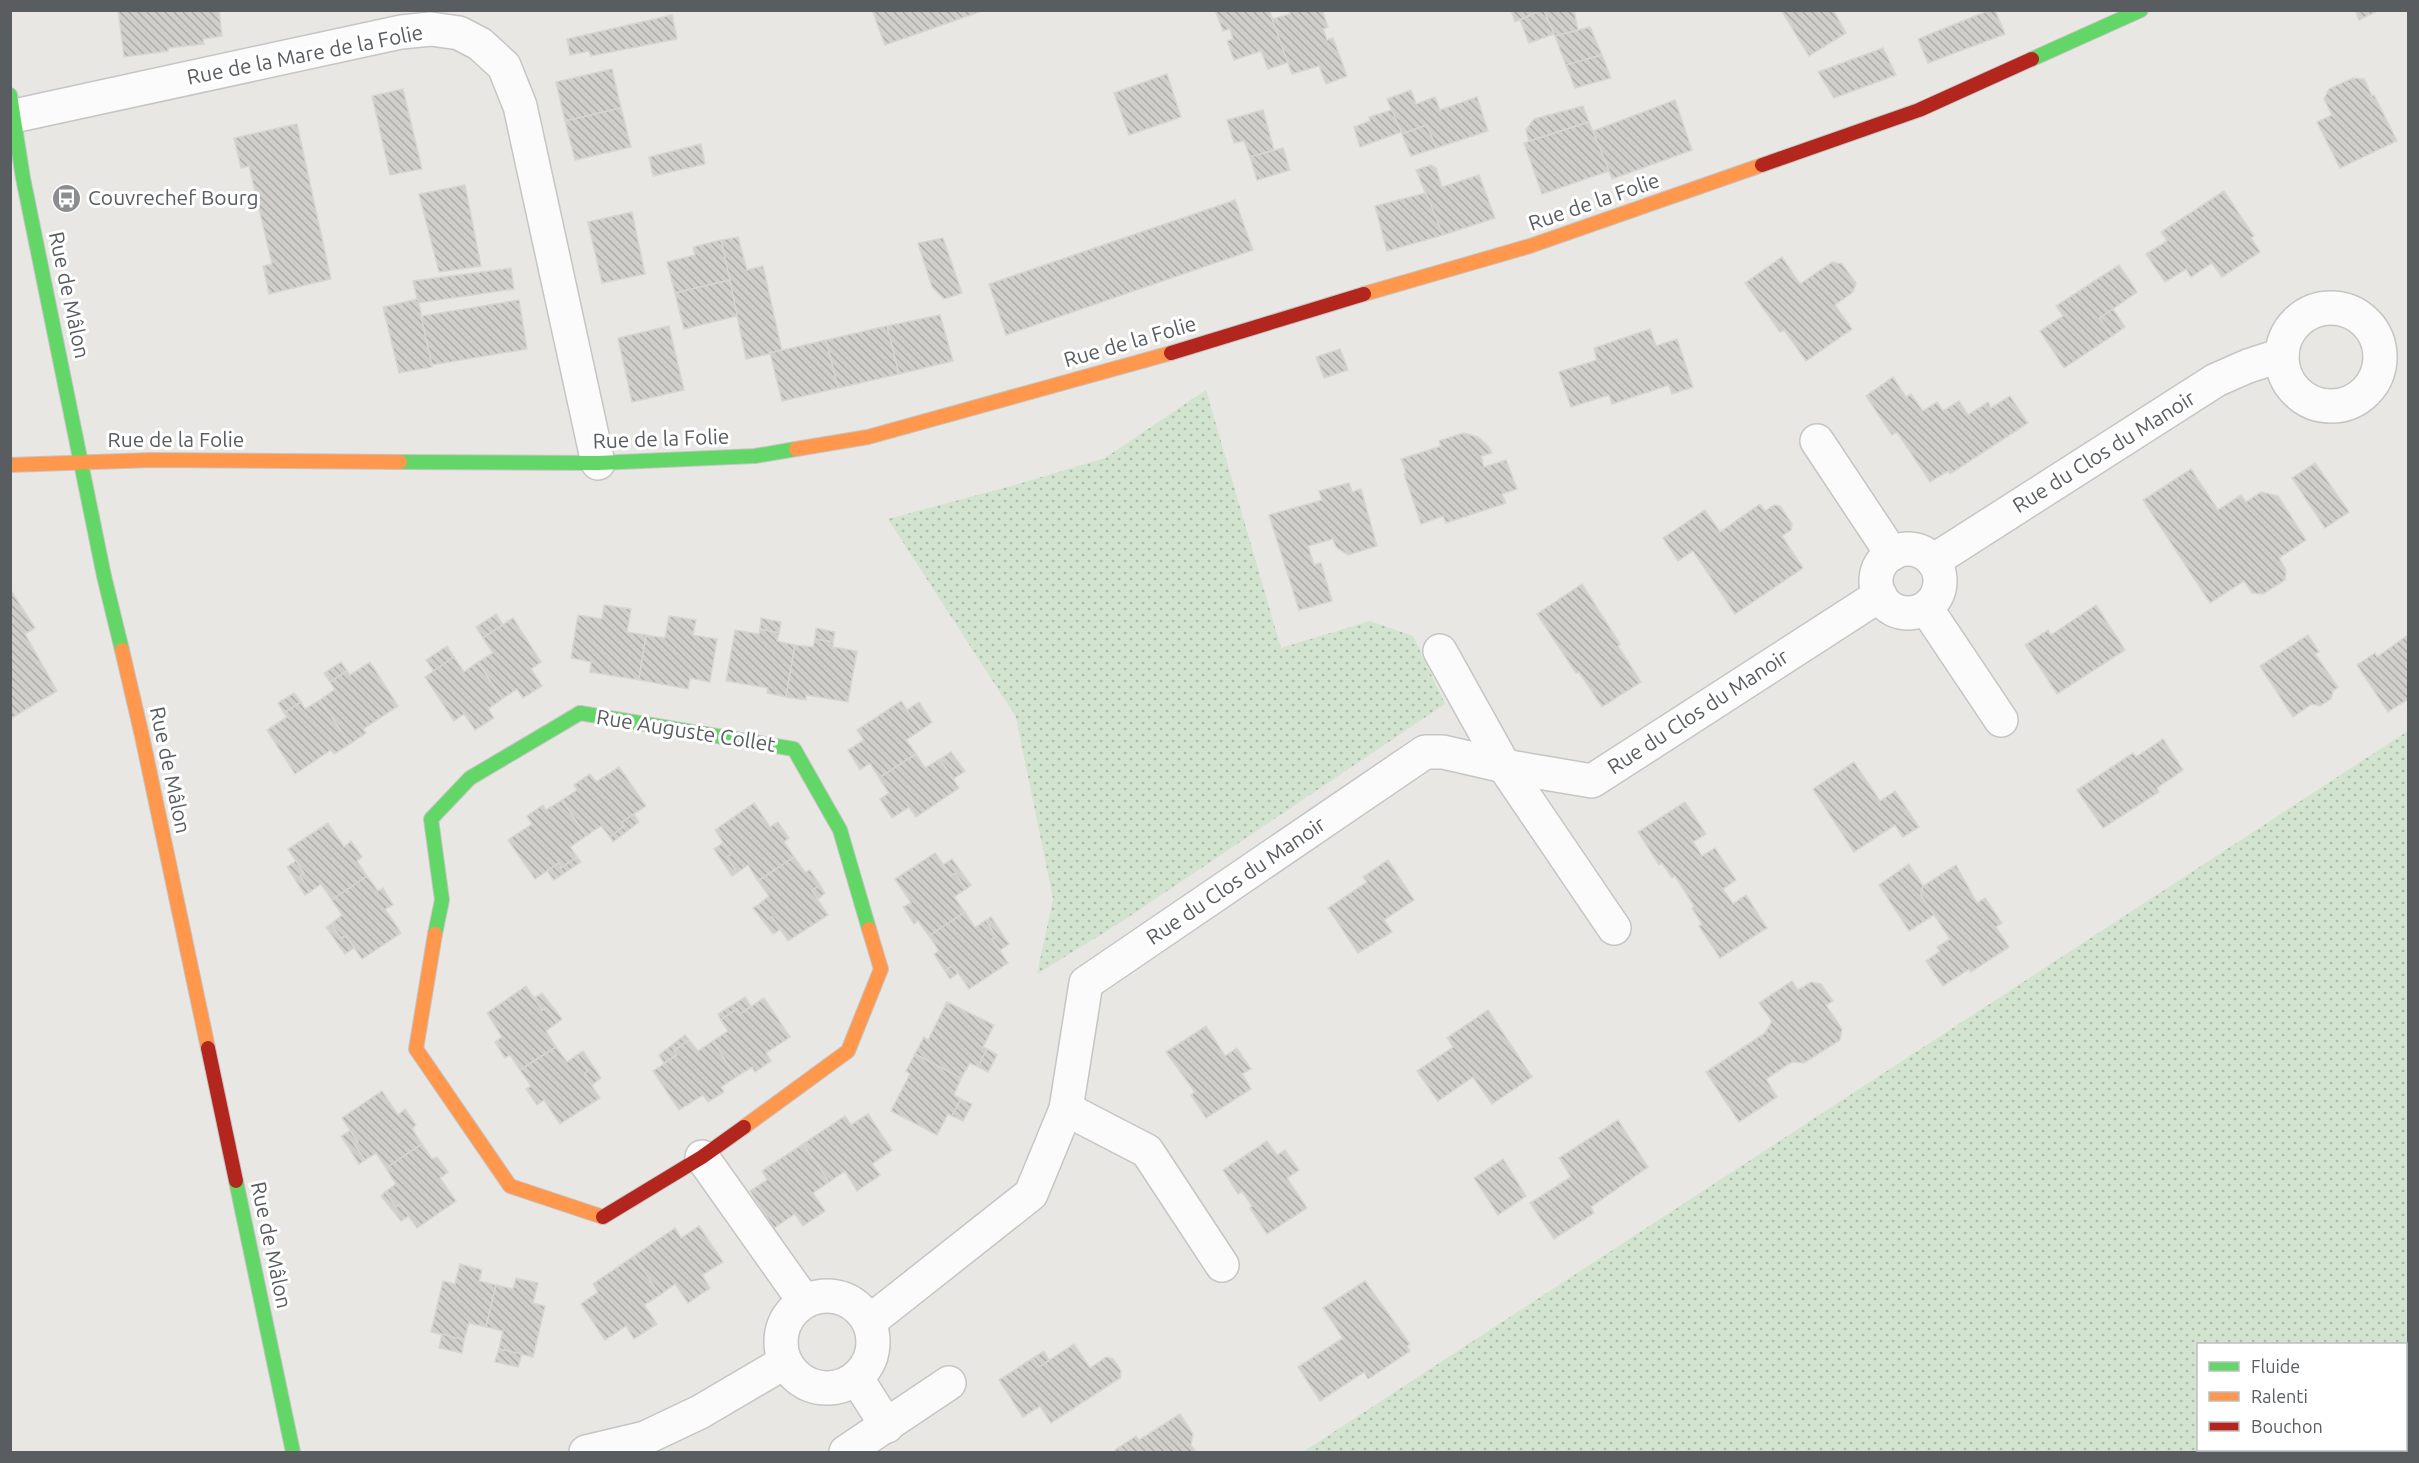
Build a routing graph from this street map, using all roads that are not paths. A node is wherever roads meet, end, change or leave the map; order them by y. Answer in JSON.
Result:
{"nodes":[{"id":1,"x":2141,"y":10,"type":"edge"},
{"id":2,"x":12,"y":106,"type":"edge"},
{"id":3,"x":2282,"y":355,"type":"dead end"},
{"id":4,"x":1817,"y":441,"type":"dead end"},
{"id":5,"x":81,"y":461,"type":"junction"},
{"id":6,"x":598,"y":464,"type":"junction"},
{"id":7,"x":10,"y":465,"type":"edge"},
{"id":8,"x":1892,"y":554,"type":"junction"},
{"id":9,"x":1933,"y":561,"type":"junction"},
{"id":10,"x":1880,"y":594,"type":"junction"},
{"id":11,"x":1926,"y":608,"type":"junction"},
{"id":12,"x":1440,"y":651,"type":"dead end"},
{"id":13,"x":2001,"y":720,"type":"dead end"},
{"id":14,"x":1503,"y":766,"type":"junction"},
{"id":15,"x":1614,"y":928,"type":"dead end"},
{"id":16,"x":1066,"y":1109,"type":"junction"},
{"id":17,"x":702,"y":1157,"type":"junction"},
{"id":18,"x":1222,"y":1265,"type":"dead end"},
{"id":19,"x":804,"y":1301,"type":"junction"},
{"id":20,"x":869,"y":1322,"type":"junction"},
{"id":21,"x":785,"y":1362,"type":"junction"},
{"id":22,"x":856,"y":1379,"type":"junction"},
{"id":23,"x":949,"y":1383,"type":"dead end"},
{"id":24,"x":887,"y":1426,"type":"junction"},
{"id":25,"x":293,"y":1452,"type":"edge"},
{"id":26,"x":586,"y":1452,"type":"edge"},
{"id":27,"x":846,"y":1452,"type":"edge"}],
"edges":[{"from":1,"to":6,"type":"street","name":"Rue de la Folie"},
{"from":2,"to":5,"type":"street","name":"Rue de Mâlon"},
{"from":2,"to":6,"type":"street","name":"Rue de la Mare de la Folie"},
{"from":3,"to":9,"type":"street","name":"Rue du Clos du Manoir"},
{"from":4,"to":8,"type":"street"},
{"from":5,"to":6,"type":"street","name":"Rue de la Folie"},
{"from":5,"to":7,"type":"street","name":"Rue de la Folie"},
{"from":5,"to":25,"type":"street","name":"Rue de Mâlon"},
{"from":8,"to":9,"type":"street"},
{"from":8,"to":10,"type":"street"},
{"from":9,"to":11,"type":"street"},
{"from":10,"to":11,"type":"street"},
{"from":10,"to":14,"type":"street","name":"Rue du Clos du Manoir"},
{"from":11,"to":13,"type":"street"},
{"from":12,"to":14,"type":"street"},
{"from":14,"to":15,"type":"street"},
{"from":14,"to":16,"type":"street","name":"Rue du Clos du Manoir"},
{"from":16,"to":18,"type":"street"},
{"from":16,"to":20,"type":"street","name":"Rue du Clos du Manoir"},
{"from":17,"to":17,"type":"street","name":"Rue Auguste Collet"},
{"from":17,"to":19,"type":"street"},
{"from":19,"to":20,"type":"street"},
{"from":19,"to":21,"type":"street"},
{"from":20,"to":22,"type":"street"},
{"from":21,"to":22,"type":"street"},
{"from":21,"to":26,"type":"street"},
{"from":22,"to":24,"type":"street"},
{"from":23,"to":24,"type":"street"},
{"from":24,"to":27,"type":"street"}]}
